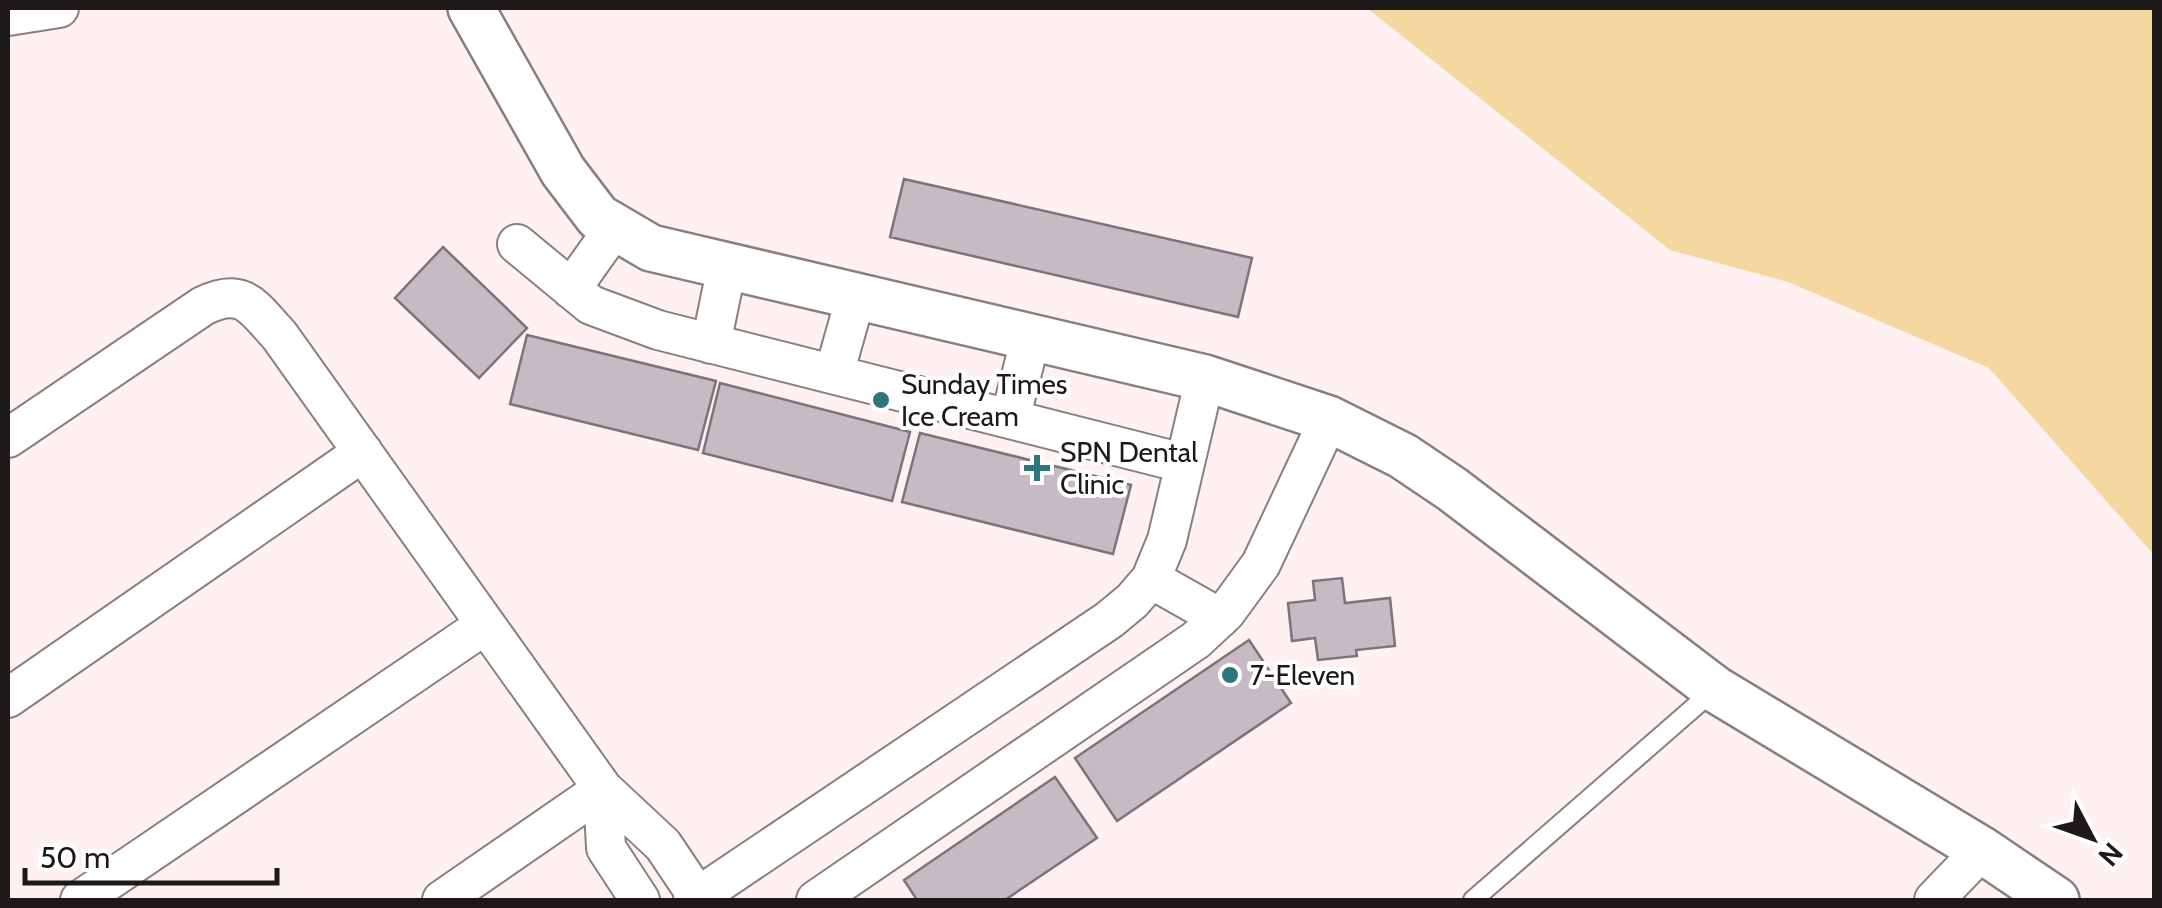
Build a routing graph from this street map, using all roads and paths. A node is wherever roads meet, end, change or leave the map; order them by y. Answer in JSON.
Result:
{"nodes":[{"id":1,"x":59,"y":8,"type":"edge"},
{"id":2,"x":471,"y":8,"type":"edge"},
{"id":3,"x":8,"y":16,"type":"edge"},
{"id":4,"x":616,"y":227,"type":"junction"},
{"id":5,"x":517,"y":244,"type":"dead end"},
{"id":6,"x":727,"y":266,"type":"junction"},
{"id":7,"x":571,"y":289,"type":"junction"},
{"id":8,"x":856,"y":296,"type":"junction"},
{"id":9,"x":1031,"y":337,"type":"junction"},
{"id":10,"x":711,"y":344,"type":"junction"},
{"id":11,"x":834,"y":374,"type":"junction"},
{"id":12,"x":1205,"y":378,"type":"junction"},
{"id":13,"x":1010,"y":419,"type":"junction"},
{"id":14,"x":1329,"y":419,"type":"junction"},
{"id":15,"x":8,"y":438,"type":"edge"},
{"id":16,"x":363,"y":452,"type":"junction"},
{"id":17,"x":1184,"y":463,"type":"junction"},
{"id":18,"x":1151,"y":579,"type":"junction"},
{"id":19,"x":1220,"y":618,"type":"junction"},
{"id":20,"x":486,"y":625,"type":"junction"},
{"id":21,"x":1715,"y":689,"type":"junction"},
{"id":22,"x":8,"y":698,"type":"edge"},
{"id":23,"x":603,"y":789,"type":"junction"},
{"id":24,"x":1982,"y":850,"type":"junction"},
{"id":25,"x":80,"y":900,"type":"edge"},
{"id":26,"x":442,"y":900,"type":"edge"},
{"id":27,"x":640,"y":900,"type":"edge"},
{"id":28,"x":697,"y":900,"type":"edge"},
{"id":29,"x":816,"y":900,"type":"edge"},
{"id":30,"x":1473,"y":900,"type":"edge"},
{"id":31,"x":1934,"y":900,"type":"edge"},
{"id":32,"x":2056,"y":900,"type":"edge"}],
"edges":[{"from":1,"to":3,"type":"street"},
{"from":2,"to":4,"type":"street"},
{"from":4,"to":6,"type":"street"},
{"from":4,"to":7,"type":"street"},
{"from":5,"to":7,"type":"street"},
{"from":6,"to":8,"type":"street"},
{"from":6,"to":10,"type":"street"},
{"from":7,"to":10,"type":"street"},
{"from":8,"to":9,"type":"street"},
{"from":8,"to":11,"type":"street"},
{"from":9,"to":12,"type":"street"},
{"from":9,"to":13,"type":"street"},
{"from":10,"to":11,"type":"street"},
{"from":11,"to":13,"type":"street"},
{"from":12,"to":14,"type":"street"},
{"from":12,"to":17,"type":"street"},
{"from":13,"to":17,"type":"street"},
{"from":14,"to":19,"type":"street"},
{"from":14,"to":21,"type":"street"},
{"from":15,"to":16,"type":"street"},
{"from":16,"to":20,"type":"street"},
{"from":16,"to":22,"type":"street"},
{"from":17,"to":18,"type":"street"},
{"from":18,"to":19,"type":"street"},
{"from":18,"to":28,"type":"street"},
{"from":19,"to":29,"type":"street"},
{"from":20,"to":23,"type":"street"},
{"from":20,"to":25,"type":"street"},
{"from":21,"to":24,"type":"street"},
{"from":21,"to":30,"type":"lane"},
{"from":23,"to":26,"type":"street"},
{"from":23,"to":27,"type":"street"},
{"from":23,"to":28,"type":"street"},
{"from":24,"to":31,"type":"street"},
{"from":24,"to":32,"type":"street"}]}
